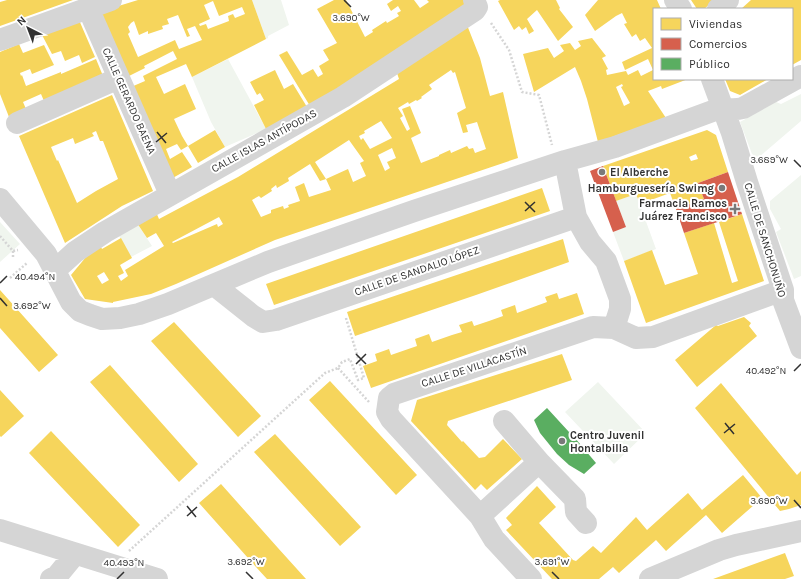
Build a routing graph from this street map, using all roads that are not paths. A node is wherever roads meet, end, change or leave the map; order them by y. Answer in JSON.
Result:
{"nodes":[{"id":1,"x":111,"y":0,"type":"edge"},
{"id":2,"x":728,"y":0,"type":"edge"},
{"id":3,"x":482,"y":7,"type":"edge"},
{"id":4,"x":88,"y":8,"type":"junction"},
{"id":5,"x":719,"y":8,"type":"edge"},
{"id":6,"x":0,"y":40,"type":"edge"},
{"id":7,"x":801,"y":76,"type":"edge"},
{"id":8,"x":119,"y":78,"type":"junction"},
{"id":9,"x":712,"y":80,"type":"edge"},
{"id":10,"x":723,"y":109,"type":"junction"},
{"id":11,"x":17,"y":123,"type":"dead end"},
{"id":12,"x":559,"y":155,"type":"junction"},
{"id":13,"x":170,"y":194,"type":"junction"},
{"id":14,"x":0,"y":199,"type":"edge"},
{"id":15,"x":576,"y":217,"type":"junction"},
{"id":16,"x":54,"y":272,"type":"junction"},
{"id":17,"x":214,"y":285,"type":"junction"},
{"id":18,"x":789,"y":294,"type":"edge"},
{"id":19,"x":614,"y":328,"type":"junction"},
{"id":20,"x":801,"y":348,"type":"edge"},
{"id":21,"x":504,"y":422,"type":"dead end"},
{"id":22,"x":539,"y":462,"type":"junction"},
{"id":23,"x":480,"y":516,"type":"junction"},
{"id":24,"x":586,"y":523,"type":"dead end"},
{"id":25,"x":0,"y":530,"type":"edge"},
{"id":26,"x":801,"y":531,"type":"edge"},
{"id":27,"x":768,"y":539,"type":"junction"},
{"id":28,"x":801,"y":543,"type":"edge"},
{"id":29,"x":75,"y":554,"type":"junction"},
{"id":30,"x":51,"y":579,"type":"edge"},
{"id":31,"x":157,"y":579,"type":"edge"},
{"id":32,"x":531,"y":579,"type":"edge"},
{"id":33,"x":650,"y":579,"type":"edge"}],
"edges":[{"from":1,"to":4,"type":"street"},
{"from":2,"to":5,"type":"street"},
{"from":3,"to":13,"type":"street","name":"CALLE ISLAS ANTÍPODAS"},
{"from":4,"to":6,"type":"street"},
{"from":4,"to":8,"type":"street","name":"CALLE GERARDO BAENA"},
{"from":7,"to":10,"type":"street"},
{"from":8,"to":11,"type":"street"},
{"from":8,"to":13,"type":"street","name":"CALLE GERARDO BAENA"},
{"from":9,"to":10,"type":"street","name":"CALLE DE SANCHONUÑO"},
{"from":10,"to":12,"type":"street"},
{"from":10,"to":18,"type":"street","name":"CALLE DE SANCHONUÑO"},
{"from":12,"to":15,"type":"street"},
{"from":12,"to":17,"type":"street"},
{"from":13,"to":16,"type":"street","name":"CALLE ISLAS ANTÍPODAS"},
{"from":14,"to":16,"type":"street"},
{"from":15,"to":17,"type":"street","name":"CALLE DE SANDALIO LÓPEZ"},
{"from":15,"to":19,"type":"street"},
{"from":16,"to":17,"type":"street"},
{"from":18,"to":19,"type":"street","name":"CALLE DE VILLACASTÍN"},
{"from":18,"to":20,"type":"street","name":"CALLE DE SANCHONUÑO"},
{"from":19,"to":23,"type":"street","name":"CALLE DE VILLACASTÍN"},
{"from":21,"to":22,"type":"street"},
{"from":22,"to":23,"type":"street"},
{"from":22,"to":24,"type":"street"},
{"from":23,"to":32,"type":"street","name":"CALLE DE VILLACASTÍN"},
{"from":25,"to":29,"type":"street"},
{"from":26,"to":27,"type":"street"},
{"from":27,"to":28,"type":"street"},
{"from":27,"to":33,"type":"street"},
{"from":29,"to":30,"type":"street"},
{"from":29,"to":31,"type":"street"}]}
